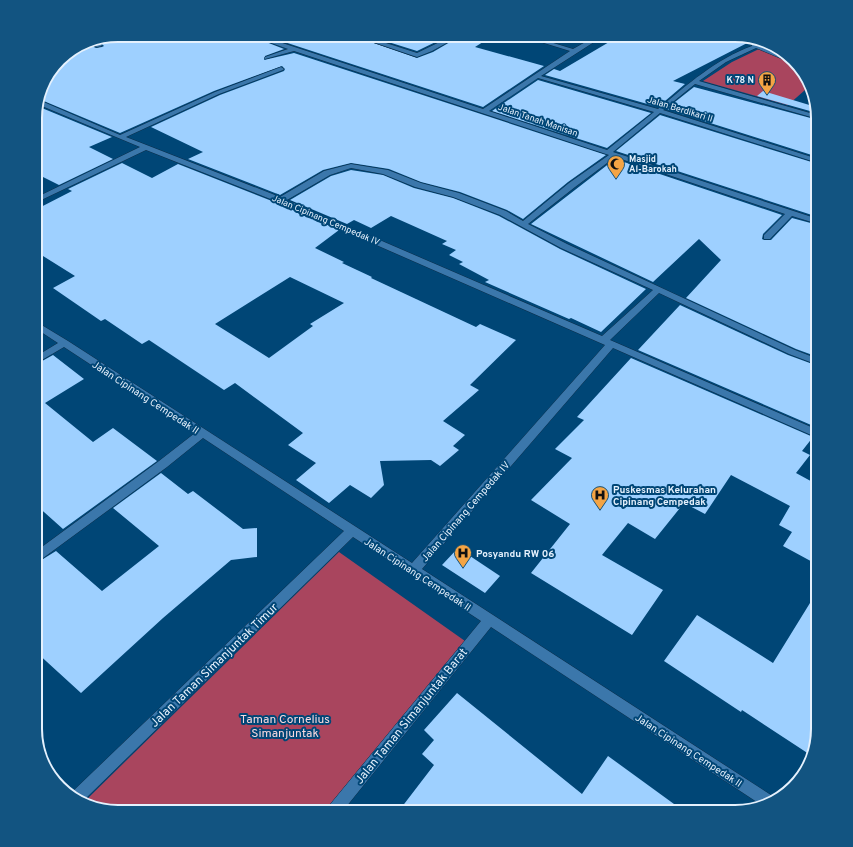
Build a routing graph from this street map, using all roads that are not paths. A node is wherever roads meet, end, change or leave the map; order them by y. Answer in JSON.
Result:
{"nodes":[{"id":1,"x":272,"y":42,"type":"edge"},
{"id":2,"x":377,"y":42,"type":"edge"},
{"id":3,"x":445,"y":42,"type":"edge"},
{"id":4,"x":544,"y":42,"type":"edge"},
{"id":5,"x":590,"y":42,"type":"edge"},
{"id":6,"x":754,"y":46,"type":"joint"},
{"id":7,"x":292,"y":49,"type":"junction"},
{"id":8,"x":574,"y":51,"type":"junction"},
{"id":9,"x":778,"y":56,"type":"edge"},
{"id":10,"x":267,"y":58,"type":"dead end"},
{"id":11,"x":281,"y":69,"type":"dead end"},
{"id":12,"x":536,"y":76,"type":"junction"},
{"id":13,"x":694,"y":82,"type":"junction"},
{"id":14,"x":44,"y":104,"type":"edge"},
{"id":15,"x":485,"y":111,"type":"junction"},
{"id":16,"x":659,"y":111,"type":"junction"},
{"id":17,"x":811,"y":115,"type":"edge"},
{"id":18,"x":120,"y":137,"type":"junction"},
{"id":19,"x":146,"y":147,"type":"junction"},
{"id":20,"x":611,"y":154,"type":"junction"},
{"id":21,"x":811,"y":159,"type":"edge"},
{"id":22,"x":42,"y":198,"type":"edge"},
{"id":23,"x":281,"y":200,"type":"junction"},
{"id":24,"x":790,"y":213,"type":"junction"},
{"id":25,"x":811,"y":220,"type":"edge"},
{"id":26,"x":523,"y":224,"type":"junction"},
{"id":27,"x":767,"y":237,"type":"dead end"},
{"id":28,"x":659,"y":289,"type":"junction"},
{"id":29,"x":42,"y":328,"type":"edge"},
{"id":30,"x":608,"y":341,"type":"junction"},
{"id":31,"x":65,"y":343,"type":"junction"},
{"id":32,"x":42,"y":357,"type":"edge"},
{"id":33,"x":811,"y":359,"type":"edge"},
{"id":34,"x":811,"y":431,"type":"edge"},
{"id":35,"x":202,"y":433,"type":"junction"},
{"id":36,"x":351,"y":531,"type":"junction"},
{"id":37,"x":42,"y":553,"type":"edge"},
{"id":38,"x":413,"y":571,"type":"junction"},
{"id":39,"x":489,"y":620,"type":"junction"},
{"id":40,"x":79,"y":795,"type":"edge"},
{"id":41,"x":764,"y":799,"type":"edge"},
{"id":42,"x":339,"y":805,"type":"edge"}],
"edges":[{"from":1,"to":7,"type":"street","name":"Jalan Tanah Manisan"},
{"from":2,"to":3,"type":"street"},
{"from":4,"to":8,"type":"street"},
{"from":5,"to":8,"type":"street"},
{"from":6,"to":9,"type":"street"},
{"from":6,"to":13,"type":"street"},
{"from":7,"to":10,"type":"street"},
{"from":7,"to":15,"type":"street","name":"Jalan Tanah Manisan"},
{"from":8,"to":12,"type":"street"},
{"from":11,"to":18,"type":"street"},
{"from":12,"to":15,"type":"street"},
{"from":12,"to":16,"type":"street","name":"Jalan Berdikari II"},
{"from":13,"to":16,"type":"street"},
{"from":13,"to":17,"type":"street"},
{"from":14,"to":18,"type":"street","name":"Jalan Cipinang Cempedak IV"},
{"from":15,"to":20,"type":"street","name":"Jalan Tanah Manisan"},
{"from":16,"to":20,"type":"street"},
{"from":16,"to":21,"type":"street","name":"Jalan Berdikari II"},
{"from":18,"to":19,"type":"street","name":"Jalan Cipinang Cempedak IV"},
{"from":19,"to":22,"type":"street"},
{"from":19,"to":23,"type":"street","name":"Jalan Cipinang Cempedak IV"},
{"from":20,"to":24,"type":"street","name":"Jalan Tanah Manisan"},
{"from":20,"to":26,"type":"street"},
{"from":23,"to":26,"type":"street"},
{"from":23,"to":30,"type":"street","name":"Jalan Cipinang Cempedak IV"},
{"from":24,"to":25,"type":"street","name":"Jalan Tanah Manisan"},
{"from":24,"to":27,"type":"street"},
{"from":26,"to":28,"type":"street"},
{"from":28,"to":30,"type":"street"},
{"from":28,"to":33,"type":"street"},
{"from":29,"to":31,"type":"street","name":"Jalan Cipinang Cempedak II"},
{"from":30,"to":34,"type":"street","name":"Jalan Cipinang Cempedak IV"},
{"from":30,"to":38,"type":"street","name":"Jalan Cipinang Cempedak IV"},
{"from":31,"to":32,"type":"street"},
{"from":31,"to":35,"type":"street","name":"Jalan Cipinang Cempedak II"},
{"from":35,"to":36,"type":"street","name":"Jalan Cipinang Cempedak II"},
{"from":35,"to":37,"type":"street"},
{"from":36,"to":38,"type":"street","name":"Jalan Cipinang Cempedak II"},
{"from":36,"to":40,"type":"street","name":"Jalan Taman Simanjuntak Timur"},
{"from":38,"to":39,"type":"street","name":"Jalan Cipinang Cempedak II"},
{"from":39,"to":41,"type":"street","name":"Jalan Cipinang Cempedak II"},
{"from":39,"to":42,"type":"street","name":"Jalan Taman Simanjuntak Barat"}]}
